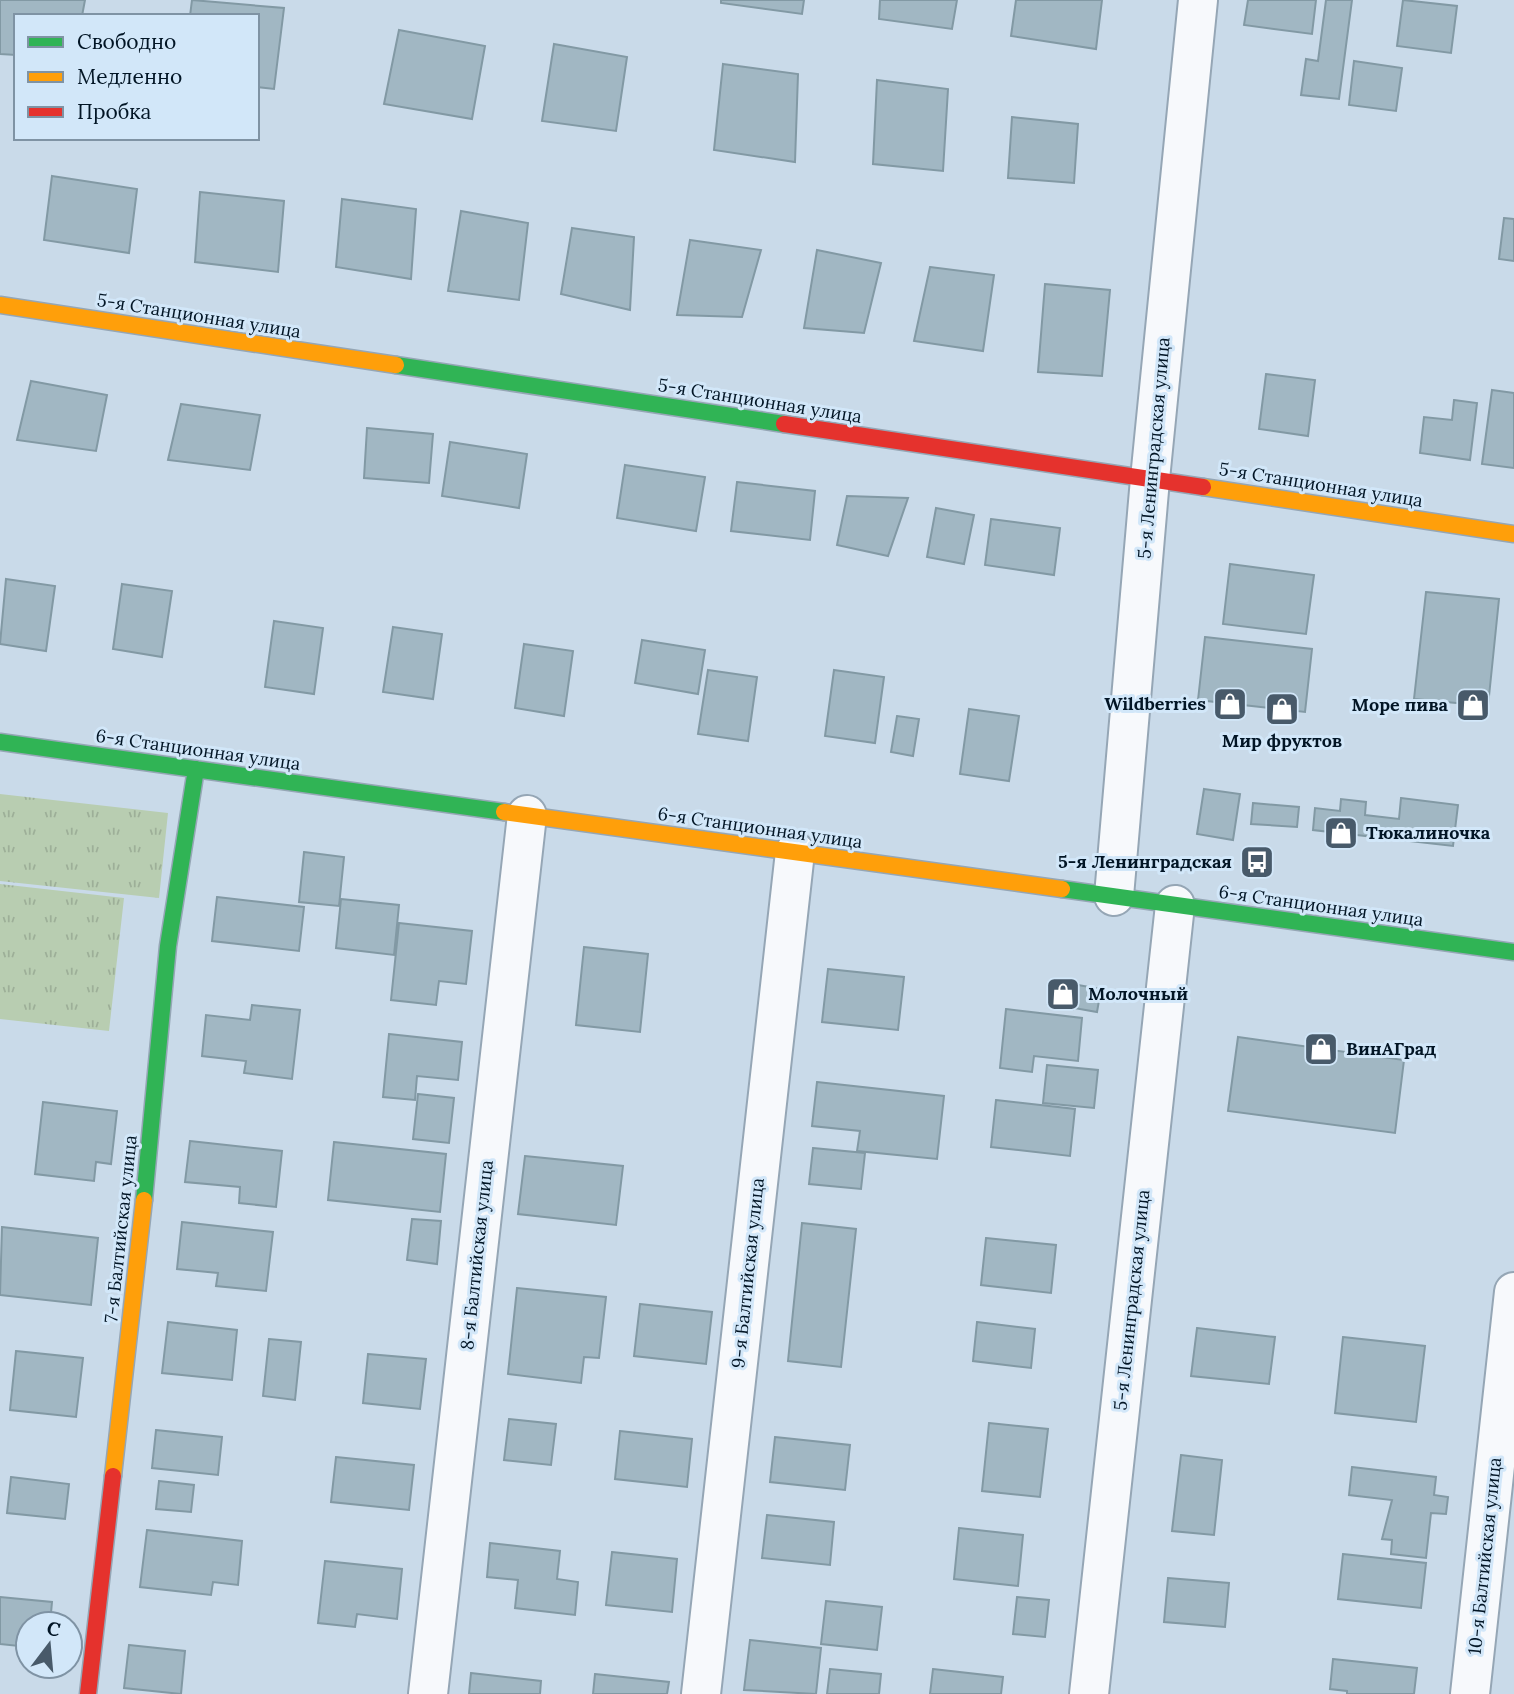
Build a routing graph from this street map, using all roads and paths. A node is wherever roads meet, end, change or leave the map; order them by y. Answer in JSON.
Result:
{"nodes":[{"id":1,"x":1198,"y":0,"type":"edge"},
{"id":2,"x":0,"y":305,"type":"edge"},
{"id":3,"x":1150,"y":479,"type":"junction"},
{"id":4,"x":1514,"y":534,"type":"edge"},
{"id":5,"x":0,"y":742,"type":"edge"},
{"id":6,"x":196,"y":769,"type":"junction"},
{"id":7,"x":527,"y":815,"type":"junction"},
{"id":8,"x":795,"y":852,"type":"junction"},
{"id":9,"x":1114,"y":896,"type":"junction"},
{"id":10,"x":1175,"y":905,"type":"junction"},
{"id":11,"x":1514,"y":952,"type":"edge"},
{"id":12,"x":1514,"y":1292,"type":"edge"},
{"id":13,"x":88,"y":1694,"type":"edge"},
{"id":14,"x":428,"y":1694,"type":"edge"},
{"id":15,"x":701,"y":1694,"type":"edge"},
{"id":16,"x":1089,"y":1694,"type":"edge"},
{"id":17,"x":1470,"y":1694,"type":"edge"}],
"edges":[{"from":1,"to":3,"type":"street","name":"5-я Ленинградская улица"},
{"from":2,"to":3,"type":"street","name":"5-я Станционная улица"},
{"from":3,"to":4,"type":"street","name":"5-я Станционная улица"},
{"from":3,"to":9,"type":"street","name":"5-я Ленинградская улица"},
{"from":5,"to":6,"type":"street","name":"6-я Станционная улица"},
{"from":6,"to":7,"type":"street","name":"6-я Станционная улица"},
{"from":6,"to":13,"type":"street","name":"7-я Балтийская улица"},
{"from":7,"to":8,"type":"street","name":"6-я Станционная улица"},
{"from":7,"to":14,"type":"street","name":"8-я Балтийская улица"},
{"from":8,"to":9,"type":"street","name":"6-я Станционная улица"},
{"from":8,"to":15,"type":"street","name":"9-я Балтийская улица"},
{"from":9,"to":10,"type":"street","name":"6-я Станционная улица"},
{"from":10,"to":11,"type":"street","name":"6-я Станционная улица"},
{"from":10,"to":16,"type":"street","name":"5-я Ленинградская улица"},
{"from":12,"to":17,"type":"street","name":"10-я Балтийская улица"}]}
